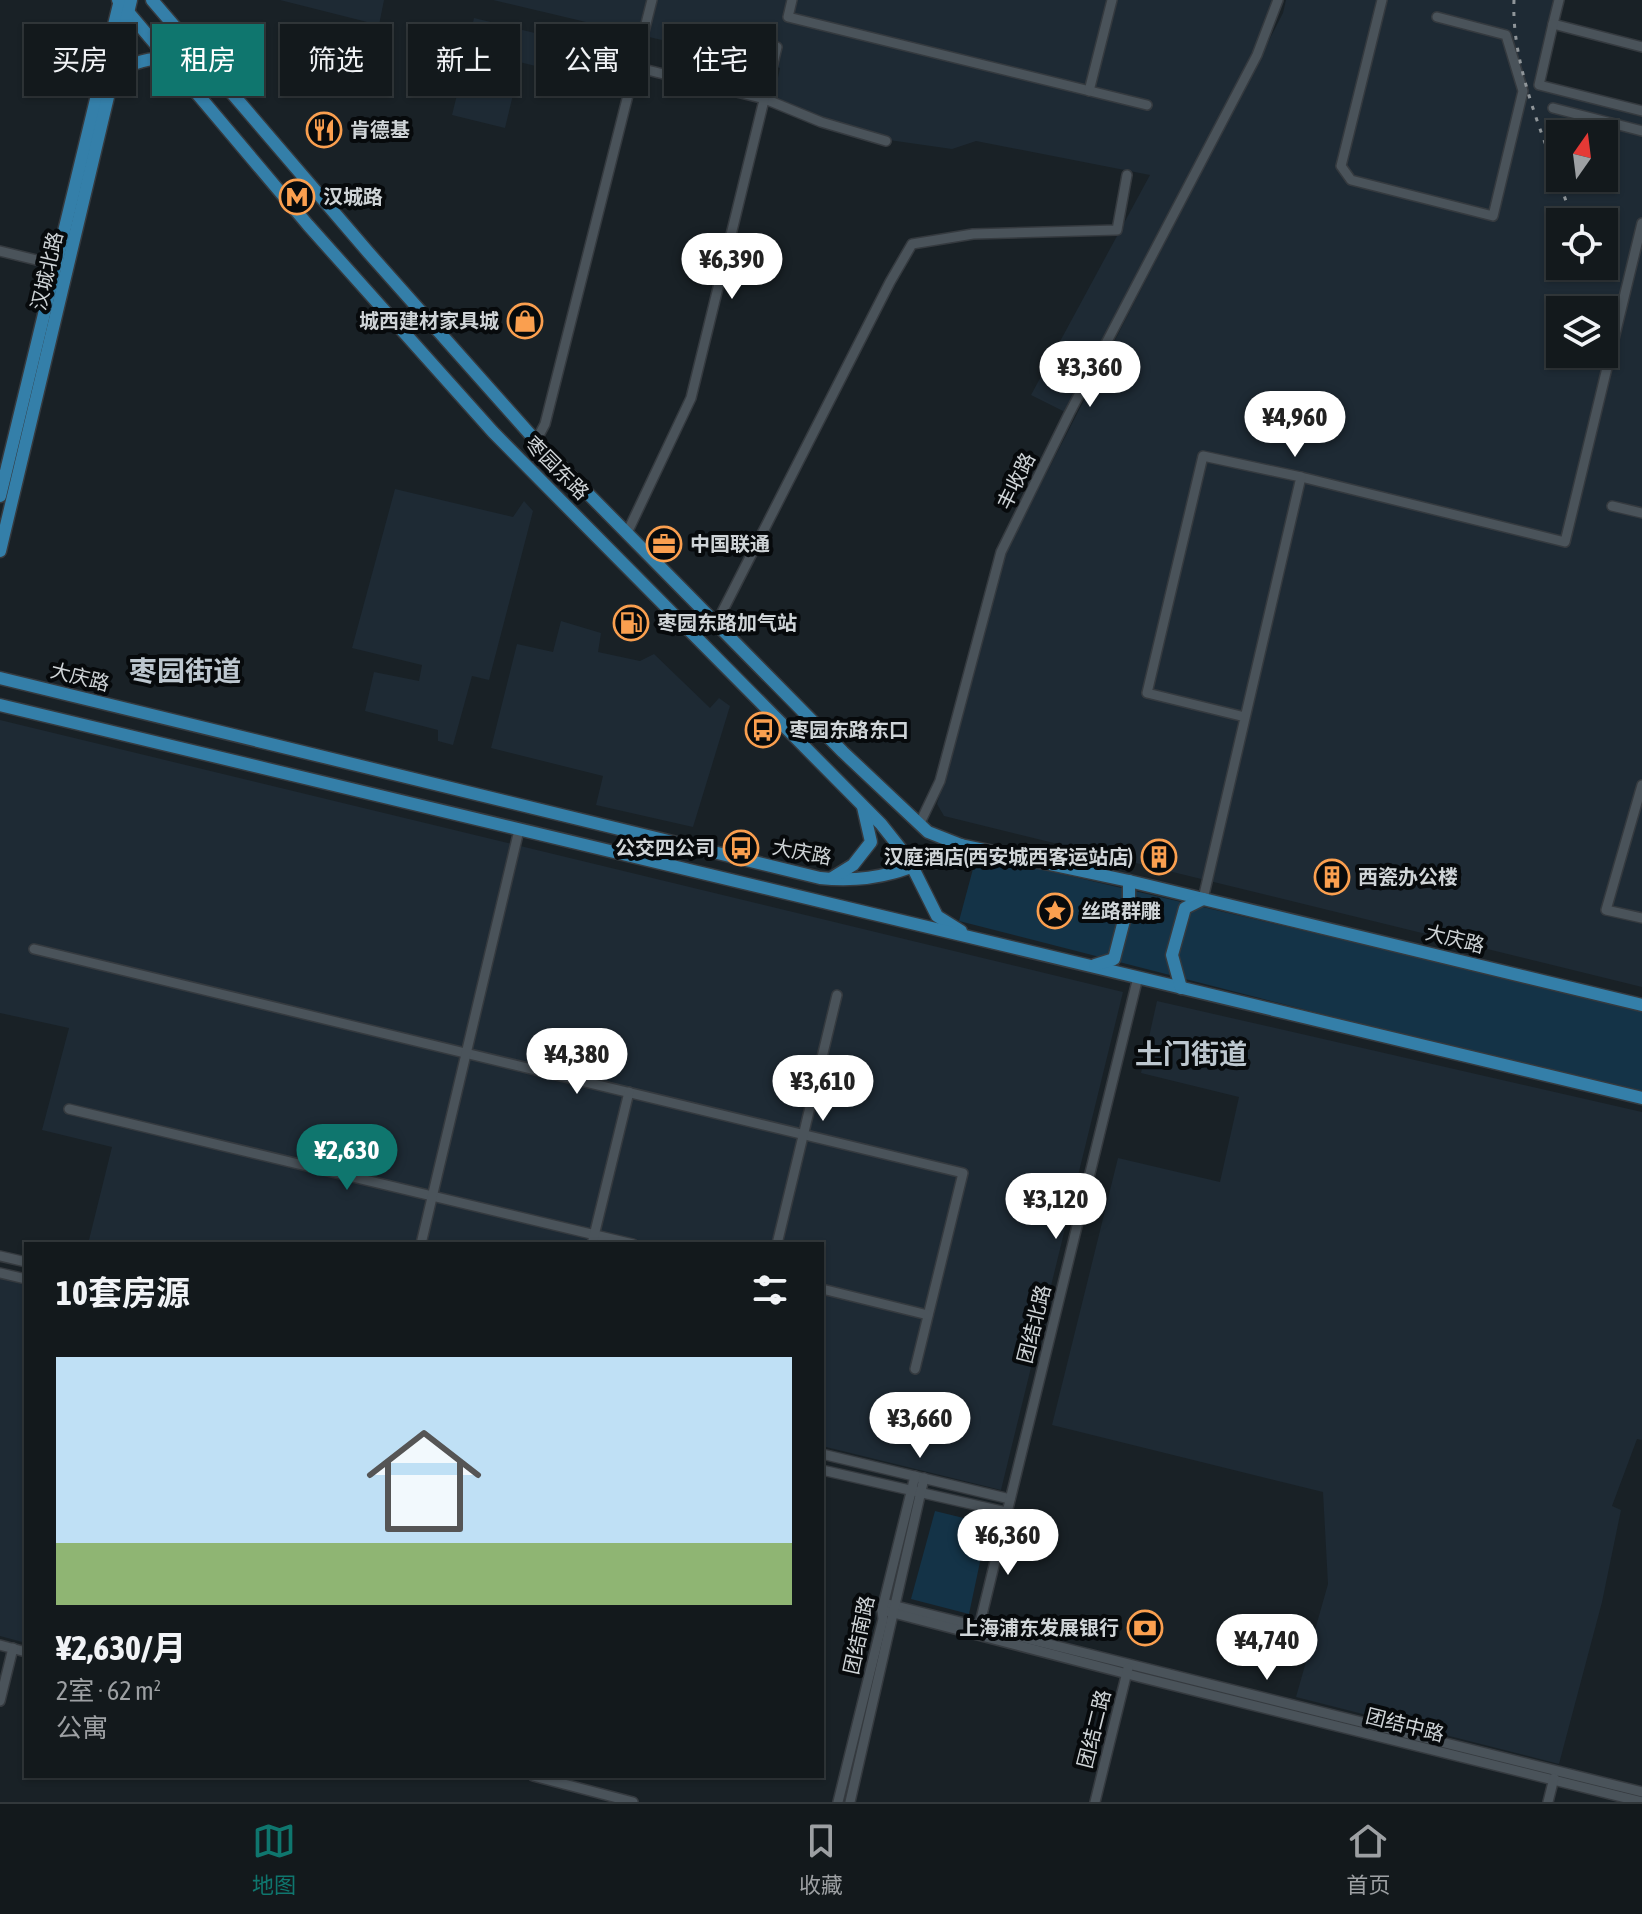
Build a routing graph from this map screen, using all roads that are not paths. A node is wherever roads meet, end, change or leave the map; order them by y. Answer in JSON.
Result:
{"nodes":[{"id":1,"x":152,"y":0,"type":"edge"},
{"id":2,"x":652,"y":0,"type":"edge"},
{"id":3,"x":792,"y":0,"type":"edge"},
{"id":4,"x":1112,"y":0,"type":"edge"},
{"id":5,"x":1278,"y":0,"type":"edge"},
{"id":6,"x":1382,"y":0,"type":"edge"},
{"id":7,"x":1559,"y":0,"type":"edge"},
{"id":8,"x":123,"y":3,"type":"edge"},
{"id":9,"x":1437,"y":17,"type":"dead end"},
{"id":10,"x":120,"y":24,"type":"edge"},
{"id":11,"x":646,"y":24,"type":"edge"},
{"id":12,"x":1553,"y":24,"type":"junction"},
{"id":13,"x":152,"y":41,"type":"edge"},
{"id":14,"x":777,"y":47,"type":"dead end"},
{"id":15,"x":1642,"y":47,"type":"edge"},
{"id":16,"x":648,"y":70,"type":"edge"},
{"id":17,"x":1089,"y":91,"type":"junction"},
{"id":18,"x":108,"y":96,"type":"edge"},
{"id":19,"x":198,"y":96,"type":"edge"},
{"id":20,"x":628,"y":96,"type":"edge"},
{"id":21,"x":765,"y":99,"type":"junction"},
{"id":22,"x":1147,"y":105,"type":"dead end"},
{"id":23,"x":1553,"y":108,"type":"dead end"},
{"id":24,"x":1642,"y":111,"type":"edge"},
{"id":25,"x":1642,"y":131,"type":"edge"},
{"id":26,"x":886,"y":141,"type":"dead end"},
{"id":27,"x":1127,"y":175,"type":"dead end"},
{"id":28,"x":1642,"y":223,"type":"edge"},
{"id":29,"x":0,"y":251,"type":"edge"},
{"id":30,"x":63,"y":266,"type":"junction"},
{"id":31,"x":536,"y":441,"type":"junction"},
{"id":32,"x":1301,"y":477,"type":"junction"},
{"id":33,"x":0,"y":496,"type":"edge"},
{"id":34,"x":1612,"y":506,"type":"dead end"},
{"id":35,"x":1642,"y":513,"type":"edge"},
{"id":36,"x":627,"y":533,"type":"junction"},
{"id":37,"x":0,"y":551,"type":"edge"},
{"id":38,"x":716,"y":624,"type":"junction"},
{"id":39,"x":0,"y":678,"type":"edge"},
{"id":40,"x":0,"y":705,"type":"edge"},
{"id":41,"x":1245,"y":717,"type":"junction"},
{"id":42,"x":1642,"y":785,"type":"edge"},
{"id":43,"x":862,"y":804,"type":"junction"},
{"id":44,"x":919,"y":825,"type":"junction"},
{"id":45,"x":519,"y":830,"type":"junction"},
{"id":46,"x":961,"y":845,"type":"junction"},
{"id":47,"x":912,"y":868,"type":"junction"},
{"id":48,"x":782,"y":869,"type":"junction"},
{"id":49,"x":829,"y":879,"type":"junction"},
{"id":50,"x":1129,"y":881,"type":"junction"},
{"id":51,"x":777,"y":891,"type":"junction"},
{"id":52,"x":1203,"y":899,"type":"junction"},
{"id":53,"x":1642,"y":918,"type":"edge"},
{"id":54,"x":970,"y":937,"type":"junction"},
{"id":55,"x":34,"y":949,"type":"dead end"},
{"id":56,"x":1092,"y":966,"type":"junction"},
{"id":57,"x":1138,"y":977,"type":"junction"},
{"id":58,"x":1181,"y":988,"type":"junction"},
{"id":59,"x":837,"y":995,"type":"dead end"},
{"id":60,"x":1642,"y":1005,"type":"edge"},
{"id":61,"x":466,"y":1052,"type":"junction"},
{"id":62,"x":629,"y":1092,"type":"junction"},
{"id":63,"x":1642,"y":1098,"type":"edge"},
{"id":64,"x":69,"y":1109,"type":"dead end"},
{"id":65,"x":804,"y":1134,"type":"junction"},
{"id":66,"x":433,"y":1195,"type":"junction"},
{"id":67,"x":593,"y":1239,"type":"edge"},
{"id":68,"x":421,"y":1242,"type":"edge"},
{"id":69,"x":617,"y":1242,"type":"edge"},
{"id":70,"x":777,"y":1242,"type":"edge"},
{"id":71,"x":0,"y":1256,"type":"edge"},
{"id":72,"x":24,"y":1262,"type":"edge"},
{"id":73,"x":0,"y":1273,"type":"edge"},
{"id":74,"x":24,"y":1279,"type":"edge"},
{"id":75,"x":824,"y":1289,"type":"edge"},
{"id":76,"x":928,"y":1315,"type":"junction"},
{"id":77,"x":915,"y":1369,"type":"dead end"},
{"id":78,"x":824,"y":1454,"type":"edge"},
{"id":79,"x":824,"y":1470,"type":"edge"},
{"id":80,"x":920,"y":1477,"type":"junction"},
{"id":81,"x":916,"y":1492,"type":"junction"},
{"id":82,"x":1010,"y":1499,"type":"junction"},
{"id":83,"x":1006,"y":1512,"type":"junction"},
{"id":84,"x":888,"y":1608,"type":"junction"},
{"id":85,"x":979,"y":1630,"type":"junction"},
{"id":86,"x":0,"y":1645,"type":"edge"},
{"id":87,"x":13,"y":1648,"type":"junction"},
{"id":88,"x":24,"y":1651,"type":"edge"},
{"id":89,"x":1128,"y":1669,"type":"junction"},
{"id":90,"x":0,"y":1701,"type":"edge"},
{"id":91,"x":1555,"y":1775,"type":"junction"},
{"id":92,"x":541,"y":1778,"type":"edge"},
{"id":93,"x":582,"y":1778,"type":"edge"},
{"id":94,"x":579,"y":1788,"type":"junction"},
{"id":95,"x":1642,"y":1792,"type":"edge"},
{"id":96,"x":633,"y":1802,"type":"edge"},
{"id":97,"x":838,"y":1802,"type":"edge"},
{"id":98,"x":850,"y":1802,"type":"edge"},
{"id":99,"x":1095,"y":1802,"type":"edge"},
{"id":100,"x":1548,"y":1802,"type":"edge"},
{"id":101,"x":1642,"y":1802,"type":"edge"}],
"edges":[{"from":1,"to":31,"type":"main road","name":"枣园东路"},
{"from":2,"to":11,"type":"street"},
{"from":3,"to":17,"type":"street"},
{"from":4,"to":17,"type":"street"},
{"from":5,"to":44,"type":"street","name":"丰收路"},
{"from":6,"to":9,"type":"street"},
{"from":7,"to":12,"type":"street"},
{"from":8,"to":10,"type":"main road","name":"汉城北路"},
{"from":8,"to":13,"type":"main road","name":"枣园东路"},
{"from":8,"to":30,"type":"main road","name":"汉城北路"},
{"from":12,"to":15,"type":"street"},
{"from":12,"to":24,"type":"street"},
{"from":14,"to":21,"type":"street"},
{"from":16,"to":21,"type":"street"},
{"from":17,"to":22,"type":"street"},
{"from":18,"to":30,"type":"main road","name":"汉城北路"},
{"from":19,"to":43,"type":"main road","name":"枣园东路"},
{"from":20,"to":31,"type":"street"},
{"from":21,"to":26,"type":"street"},
{"from":21,"to":36,"type":"street"},
{"from":23,"to":25,"type":"street"},
{"from":27,"to":38,"type":"street"},
{"from":28,"to":32,"type":"street"},
{"from":29,"to":30,"type":"street"},
{"from":30,"to":33,"type":"main road","name":"汉城北路"},
{"from":30,"to":37,"type":"main road","name":"汉城北路"},
{"from":31,"to":36,"type":"main road","name":"枣园东路"},
{"from":32,"to":41,"type":"street"},
{"from":32,"to":41,"type":"street"},
{"from":34,"to":35,"type":"street"},
{"from":36,"to":38,"type":"main road","name":"枣园东路"},
{"from":38,"to":44,"type":"main road","name":"枣园东路"},
{"from":39,"to":48,"type":"main road","name":"大庆路"},
{"from":40,"to":45,"type":"main road"},
{"from":41,"to":52,"type":"street"},
{"from":42,"to":53,"type":"street"},
{"from":43,"to":47,"type":"main road","name":"枣园东路"},
{"from":43,"to":49,"type":"main road"},
{"from":44,"to":46,"type":"main road","name":"枣园东路"},
{"from":45,"to":51,"type":"main road"},
{"from":45,"to":61,"type":"street"},
{"from":46,"to":47,"type":"main road","name":"大庆路"},
{"from":46,"to":50,"type":"main road","name":"大庆路"},
{"from":47,"to":49,"type":"main road","name":"大庆路"},
{"from":47,"to":54,"type":"main road","name":"枣园东路"},
{"from":48,"to":49,"type":"main road","name":"大庆路"},
{"from":48,"to":51,"type":"main road"},
{"from":50,"to":52,"type":"main road","name":"大庆路"},
{"from":50,"to":56,"type":"main road"},
{"from":51,"to":54,"type":"main road"},
{"from":52,"to":58,"type":"main road"},
{"from":52,"to":60,"type":"main road","name":"大庆路"},
{"from":54,"to":56,"type":"main road"},
{"from":55,"to":61,"type":"street"},
{"from":56,"to":57,"type":"main road"},
{"from":57,"to":58,"type":"main road"},
{"from":57,"to":82,"type":"street","name":"团结北路"},
{"from":58,"to":63,"type":"main road"},
{"from":59,"to":65,"type":"street"},
{"from":61,"to":62,"type":"street"},
{"from":61,"to":66,"type":"street"},
{"from":62,"to":65,"type":"street"},
{"from":62,"to":67,"type":"street"},
{"from":64,"to":66,"type":"street"},
{"from":65,"to":70,"type":"street"},
{"from":65,"to":76,"type":"street"},
{"from":66,"to":67,"type":"street"},
{"from":66,"to":68,"type":"street"},
{"from":67,"to":69,"type":"street"},
{"from":71,"to":72,"type":"street"},
{"from":73,"to":74,"type":"street"},
{"from":75,"to":76,"type":"street"},
{"from":76,"to":77,"type":"street"},
{"from":78,"to":80,"type":"street"},
{"from":79,"to":81,"type":"street"},
{"from":80,"to":81,"type":"street","name":"团结南路"},
{"from":80,"to":82,"type":"street"},
{"from":81,"to":83,"type":"street"},
{"from":81,"to":84,"type":"street","name":"团结南路"},
{"from":82,"to":83,"type":"street","name":"团结北路"},
{"from":83,"to":85,"type":"street","name":"团结北路"},
{"from":84,"to":85,"type":"street","name":"团结中路"},
{"from":84,"to":97,"type":"street","name":"团结南路"},
{"from":84,"to":98,"type":"street","name":"团结南路"},
{"from":85,"to":89,"type":"street","name":"团结中路"},
{"from":86,"to":87,"type":"street"},
{"from":87,"to":88,"type":"street"},
{"from":87,"to":90,"type":"street"},
{"from":89,"to":91,"type":"street","name":"团结中路"},
{"from":89,"to":99,"type":"street","name":"团结二路"},
{"from":91,"to":95,"type":"street","name":"团结中路"},
{"from":91,"to":100,"type":"street"},
{"from":91,"to":101,"type":"street","name":"团结中路"},
{"from":92,"to":94,"type":"street"},
{"from":93,"to":94,"type":"street"},
{"from":94,"to":96,"type":"street"}]}
